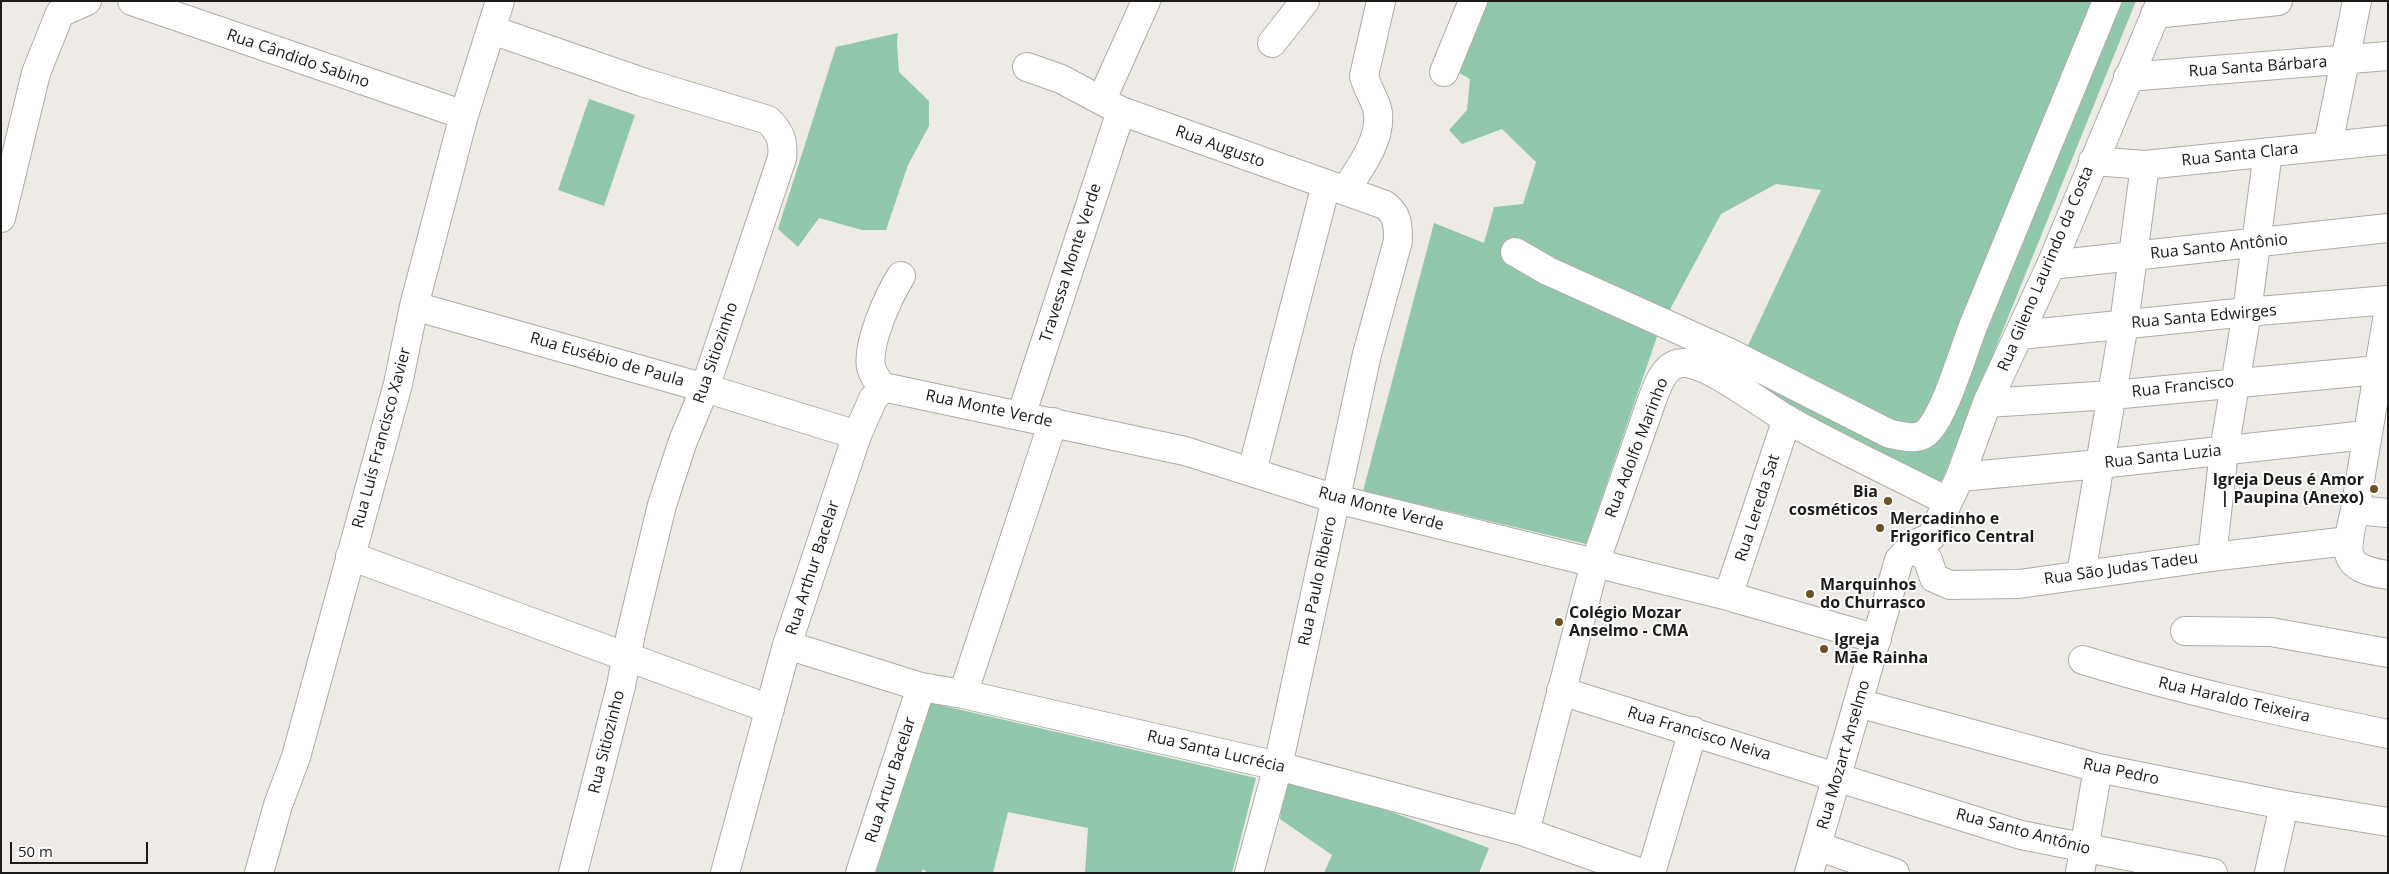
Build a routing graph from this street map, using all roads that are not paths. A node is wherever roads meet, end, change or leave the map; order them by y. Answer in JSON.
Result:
{"nodes":[{"id":1,"x":87,"y":1,"type":"edge"},
{"id":2,"x":132,"y":1,"type":"edge"},
{"id":3,"x":500,"y":1,"type":"edge"},
{"id":4,"x":1146,"y":1,"type":"edge"},
{"id":5,"x":1305,"y":1,"type":"edge"},
{"id":6,"x":1380,"y":1,"type":"edge"},
{"id":7,"x":1473,"y":1,"type":"edge"},
{"id":8,"x":2108,"y":1,"type":"edge"},
{"id":9,"x":2278,"y":1,"type":"edge"},
{"id":10,"x":2357,"y":1,"type":"edge"},
{"id":11,"x":2158,"y":7,"type":"edge"},
{"id":12,"x":492,"y":30,"type":"junction"},
{"id":13,"x":1272,"y":43,"type":"dead end"},
{"id":14,"x":2388,"y":56,"type":"edge"},
{"id":15,"x":2344,"y":60,"type":"junction"},
{"id":16,"x":1027,"y":67,"type":"dead end"},
{"id":17,"x":1444,"y":72,"type":"dead end"},
{"id":18,"x":2128,"y":77,"type":"junction"},
{"id":19,"x":1112,"y":105,"type":"junction"},
{"id":20,"x":464,"y":115,"type":"junction"},
{"id":21,"x":2388,"y":140,"type":"edge"},
{"id":22,"x":2328,"y":145,"type":"junction"},
{"id":23,"x":2268,"y":152,"type":"junction"},
{"id":24,"x":2093,"y":161,"type":"junction"},
{"id":25,"x":2145,"y":165,"type":"junction"},
{"id":26,"x":1335,"y":188,"type":"junction"},
{"id":27,"x":1385,"y":205,"type":"joint"},
{"id":28,"x":1,"y":218,"type":"edge"},
{"id":29,"x":2388,"y":228,"type":"edge"},
{"id":30,"x":2255,"y":244,"type":"junction"},
{"id":31,"x":1515,"y":252,"type":"dead end"},
{"id":32,"x":2133,"y":257,"type":"junction"},
{"id":33,"x":2051,"y":266,"type":"junction"},
{"id":34,"x":901,"y":276,"type":"dead end"},
{"id":35,"x":2388,"y":300,"type":"edge"},
{"id":36,"x":414,"y":306,"type":"junction"},
{"id":37,"x":2247,"y":312,"type":"junction"},
{"id":38,"x":2388,"y":314,"type":"edge"},
{"id":39,"x":2124,"y":324,"type":"junction"},
{"id":40,"x":2020,"y":335,"type":"junction"},
{"id":41,"x":1722,"y":364,"type":"junction"},
{"id":42,"x":2378,"y":370,"type":"junction"},
{"id":43,"x":2236,"y":382,"type":"junction"},
{"id":44,"x":883,"y":387,"type":"junction"},
{"id":45,"x":705,"y":388,"type":"junction"},
{"id":46,"x":2112,"y":395,"type":"junction"},
{"id":47,"x":1988,"y":403,"type":"junction"},
{"id":48,"x":1022,"y":416,"type":"junction"},
{"id":49,"x":1787,"y":420,"type":"junction"},
{"id":50,"x":1053,"y":422,"type":"junction"},
{"id":51,"x":2374,"y":428,"type":"edge"},
{"id":52,"x":857,"y":434,"type":"junction"},
{"id":53,"x":2224,"y":451,"type":"junction"},
{"id":54,"x":2100,"y":464,"type":"junction"},
{"id":55,"x":1252,"y":471,"type":"junction"},
{"id":56,"x":1960,"y":477,"type":"junction"},
{"id":57,"x":1336,"y":500,"type":"junction"},
{"id":58,"x":1947,"y":501,"type":"junction"},
{"id":59,"x":2355,"y":510,"type":"junction"},
{"id":60,"x":2388,"y":513,"type":"edge"},
{"id":61,"x":1922,"y":541,"type":"junction"},
{"id":62,"x":2348,"y":541,"type":"junction"},
{"id":63,"x":350,"y":556,"type":"junction"},
{"id":64,"x":2212,"y":557,"type":"junction"},
{"id":65,"x":1595,"y":563,"type":"junction"},
{"id":66,"x":2081,"y":574,"type":"junction"},
{"id":67,"x":2388,"y":575,"type":"edge"},
{"id":68,"x":1728,"y":596,"type":"junction"},
{"id":69,"x":2185,"y":631,"type":"dead end"},
{"id":70,"x":1877,"y":639,"type":"junction"},
{"id":71,"x":787,"y":645,"type":"junction"},
{"id":72,"x":2388,"y":653,"type":"edge"},
{"id":73,"x":628,"y":658,"type":"junction"},
{"id":74,"x":2083,"y":660,"type":"dead end"},
{"id":75,"x":921,"y":687,"type":"junction"},
{"id":76,"x":1561,"y":691,"type":"junction"},
{"id":77,"x":963,"y":694,"type":"junction"},
{"id":78,"x":1858,"y":703,"type":"junction"},
{"id":79,"x":770,"y":710,"type":"junction"},
{"id":80,"x":1693,"y":731,"type":"junction"},
{"id":81,"x":2388,"y":734,"type":"edge"},
{"id":82,"x":1278,"y":766,"type":"junction"},
{"id":83,"x":2098,"y":768,"type":"junction"},
{"id":84,"x":1837,"y":778,"type":"junction"},
{"id":85,"x":2284,"y":805,"type":"junction"},
{"id":86,"x":2388,"y":822,"type":"edge"},
{"id":87,"x":1525,"y":832,"type":"junction"},
{"id":88,"x":1818,"y":846,"type":"junction"},
{"id":89,"x":2082,"y":861,"type":"edge"},
{"id":90,"x":259,"y":873,"type":"edge"},
{"id":91,"x":573,"y":873,"type":"edge"},
{"id":92,"x":725,"y":873,"type":"edge"},
{"id":93,"x":860,"y":873,"type":"edge"},
{"id":94,"x":1249,"y":873,"type":"edge"},
{"id":95,"x":1641,"y":873,"type":"edge"},
{"id":96,"x":1651,"y":873,"type":"edge"},
{"id":97,"x":1809,"y":873,"type":"edge"},
{"id":98,"x":1895,"y":873,"type":"edge"},
{"id":99,"x":2213,"y":873,"type":"edge"},
{"id":100,"x":2269,"y":873,"type":"edge"}],
"edges":[{"from":1,"to":28,"type":"street"},
{"from":2,"to":20,"type":"street","name":"Rua Cândido Sabino"},
{"from":3,"to":12,"type":"street","name":"Rua Luís Francisco Xavier"},
{"from":4,"to":19,"type":"street","name":"Travessa Monte Verde"},
{"from":5,"to":13,"type":"street"},
{"from":6,"to":26,"type":"street"},
{"from":7,"to":17,"type":"street"},
{"from":8,"to":41,"type":"street"},
{"from":9,"to":11,"type":"street"},
{"from":10,"to":15,"type":"street"},
{"from":11,"to":18,"type":"street","name":"Rua Gileno Laurindo da Costa"},
{"from":12,"to":20,"type":"street","name":"Rua Luís Francisco Xavier"},
{"from":12,"to":45,"type":"street","name":"Rua Sitiozinho"},
{"from":14,"to":15,"type":"street","name":"Rua Santa Bárbara"},
{"from":15,"to":18,"type":"street","name":"Rua Santa Bárbara"},
{"from":15,"to":22,"type":"street"},
{"from":16,"to":19,"type":"street","name":"Rua Augusto"},
{"from":18,"to":24,"type":"street","name":"Rua Gileno Laurindo da Costa"},
{"from":19,"to":26,"type":"street","name":"Rua Augusto"},
{"from":19,"to":48,"type":"street","name":"Travessa Monte Verde"},
{"from":20,"to":36,"type":"street","name":"Rua Luís Francisco Xavier"},
{"from":21,"to":22,"type":"street","name":"Rua Santa Clara"},
{"from":22,"to":23,"type":"street","name":"Rua Santa Clara"},
{"from":23,"to":25,"type":"street","name":"Rua Santa Clara"},
{"from":23,"to":30,"type":"street"},
{"from":24,"to":25,"type":"street","name":"Rua Santa Clara"},
{"from":24,"to":33,"type":"street","name":"Rua Gileno Laurindo da Costa"},
{"from":25,"to":32,"type":"street"},
{"from":26,"to":27,"type":"street","name":"Rua Augusto"},
{"from":26,"to":55,"type":"street"},
{"from":27,"to":57,"type":"street","name":"Rua Paulo Ribeiro"},
{"from":29,"to":30,"type":"street","name":"Rua Santo Antônio"},
{"from":30,"to":32,"type":"street","name":"Rua Santo Antônio"},
{"from":30,"to":37,"type":"street"},
{"from":31,"to":41,"type":"street"},
{"from":32,"to":33,"type":"street","name":"Rua Santo Antônio"},
{"from":32,"to":39,"type":"street"},
{"from":33,"to":40,"type":"street","name":"Rua Gileno Laurindo da Costa"},
{"from":34,"to":44,"type":"street"},
{"from":35,"to":37,"type":"street","name":"Rua Santa Edwirges"},
{"from":36,"to":45,"type":"street","name":"Rua Eusébio de Paula"},
{"from":36,"to":63,"type":"street","name":"Rua Luís Francisco Xavier"},
{"from":37,"to":39,"type":"street","name":"Rua Santa Edwirges"},
{"from":37,"to":43,"type":"street"},
{"from":38,"to":42,"type":"street"},
{"from":39,"to":40,"type":"street","name":"Rua Santa Edwirges"},
{"from":39,"to":46,"type":"street"},
{"from":40,"to":47,"type":"street","name":"Rua Gileno Laurindo da Costa"},
{"from":41,"to":49,"type":"street","name":"Rua Adolfo Marinho"},
{"from":41,"to":65,"type":"street","name":"Rua Adolfo Marinho"},
{"from":42,"to":43,"type":"street","name":"Rua Francisco"},
{"from":42,"to":51,"type":"street"},
{"from":43,"to":46,"type":"street","name":"Rua Francisco"},
{"from":43,"to":53,"type":"street"},
{"from":44,"to":48,"type":"street","name":"Rua Monte Verde"},
{"from":44,"to":52,"type":"street","name":"Rua Arthur Bacelar"},
{"from":45,"to":52,"type":"street","name":"Rua Eusébio de Paula"},
{"from":45,"to":73,"type":"street","name":"Rua Sitiozinho"},
{"from":46,"to":47,"type":"street","name":"Rua Francisco"},
{"from":46,"to":54,"type":"street"},
{"from":47,"to":56,"type":"street","name":"Rua Gileno Laurindo da Costa"},
{"from":48,"to":50,"type":"street","name":"Rua Monte Verde"},
{"from":49,"to":58,"type":"street","name":"Rua Adolfo Marinho"},
{"from":49,"to":68,"type":"street","name":"Rua Lereda Sat"},
{"from":50,"to":55,"type":"street","name":"Rua Monte Verde"},
{"from":50,"to":77,"type":"street"},
{"from":51,"to":53,"type":"street","name":"Rua Santa Luzia"},
{"from":51,"to":59,"type":"street"},
{"from":52,"to":71,"type":"street","name":"Rua Arthur Bacelar"},
{"from":53,"to":54,"type":"street","name":"Rua Santa Luzia"},
{"from":53,"to":64,"type":"street"},
{"from":54,"to":56,"type":"street","name":"Rua Santa Luzia"},
{"from":54,"to":66,"type":"street"},
{"from":55,"to":57,"type":"street","name":"Rua Monte Verde"},
{"from":56,"to":58,"type":"street","name":"Rua Gileno Laurindo da Costa"},
{"from":57,"to":65,"type":"street","name":"Rua Monte Verde"},
{"from":57,"to":82,"type":"street","name":"Rua Paulo Ribeiro"},
{"from":58,"to":61,"type":"street","name":"Rua Gileno Laurindo da Costa"},
{"from":59,"to":60,"type":"street"},
{"from":59,"to":62,"type":"street"},
{"from":61,"to":66,"type":"street","name":"Rua São Judas Tadeu"},
{"from":61,"to":70,"type":"street","name":"Rua Mozart Anselmo"},
{"from":62,"to":64,"type":"street","name":"Rua São Judas Tadeu"},
{"from":62,"to":67,"type":"street"},
{"from":63,"to":73,"type":"street"},
{"from":63,"to":90,"type":"street","name":"Rua Luís Francisco Xavier"},
{"from":64,"to":66,"type":"street","name":"Rua São Judas Tadeu"},
{"from":65,"to":68,"type":"street","name":"Rua Monte Verde"},
{"from":65,"to":76,"type":"street","name":"Rua Adolfo Marinho"},
{"from":68,"to":70,"type":"street","name":"Rua Monte Verde"},
{"from":69,"to":72,"type":"street"},
{"from":70,"to":78,"type":"street","name":"Rua Mozart Anselmo"},
{"from":71,"to":75,"type":"street","name":"Rua Santa Lucrécia"},
{"from":71,"to":79,"type":"street","name":"Rua Arthur Bacelar"},
{"from":73,"to":79,"type":"street"},
{"from":73,"to":91,"type":"street","name":"Rua Sitiozinho"},
{"from":74,"to":81,"type":"street","name":"Rua Haraldo Teixeira"},
{"from":75,"to":77,"type":"street","name":"Rua Santa Lucrécia"},
{"from":75,"to":93,"type":"street","name":"Rua Artur Bacelar"},
{"from":76,"to":80,"type":"street","name":"Rua Francisco Neiva"},
{"from":76,"to":87,"type":"street","name":"Rua Adolfo Marinho"},
{"from":77,"to":82,"type":"street","name":"Rua Santa Lucrécia"},
{"from":78,"to":83,"type":"street","name":"Rua Pedro"},
{"from":78,"to":84,"type":"street","name":"Rua Mozart Anselmo"},
{"from":79,"to":92,"type":"street","name":"Rua Arthur Bacelar"},
{"from":80,"to":84,"type":"street","name":"Rua Francisco Neiva"},
{"from":80,"to":96,"type":"street"},
{"from":82,"to":87,"type":"street","name":"Rua Santa Lucrécia"},
{"from":82,"to":94,"type":"street","name":"Rua Paulo Ribeiro"},
{"from":83,"to":85,"type":"street","name":"Rua Pedro"},
{"from":83,"to":89,"type":"street"},
{"from":84,"to":88,"type":"street","name":"Rua Mozart Anselmo"},
{"from":84,"to":89,"type":"street","name":"Rua Santo Antônio"},
{"from":85,"to":86,"type":"street","name":"Rua Pedro"},
{"from":85,"to":100,"type":"street"},
{"from":87,"to":95,"type":"street","name":"Rua Santa Lucrécia"},
{"from":88,"to":97,"type":"street","name":"Rua Mozart Anselmo"},
{"from":88,"to":98,"type":"street"},
{"from":89,"to":99,"type":"street","name":"Rua Santo Antônio"}]}
